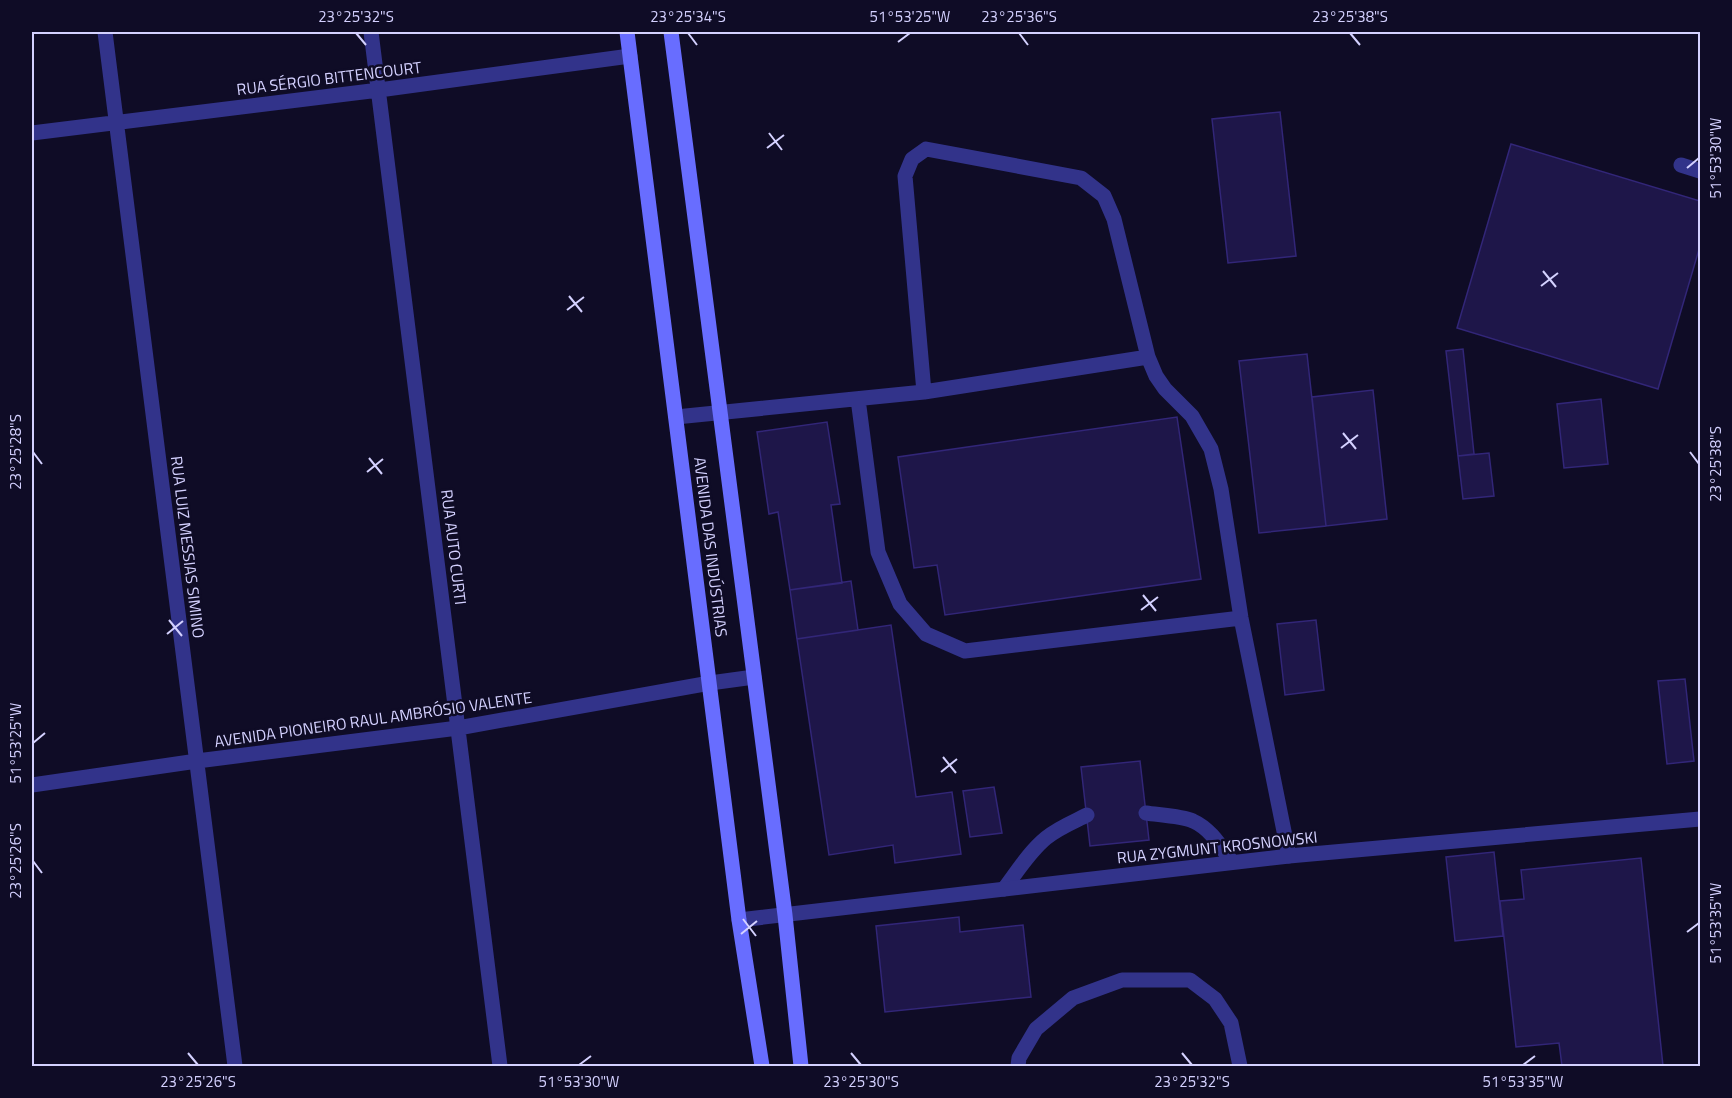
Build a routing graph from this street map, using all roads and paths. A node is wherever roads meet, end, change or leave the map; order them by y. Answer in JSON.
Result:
{"nodes":[{"id":1,"x":105,"y":32,"type":"edge"},
{"id":2,"x":371,"y":32,"type":"edge"},
{"id":3,"x":627,"y":32,"type":"edge"},
{"id":4,"x":671,"y":32,"type":"edge"},
{"id":5,"x":630,"y":56,"type":"junction"},
{"id":6,"x":379,"y":90,"type":"junction"},
{"id":7,"x":116,"y":122,"type":"junction"},
{"id":8,"x":32,"y":133,"type":"edge"},
{"id":9,"x":1681,"y":165,"type":"dead end"},
{"id":10,"x":1701,"y":171,"type":"edge"},
{"id":11,"x":1148,"y":357,"type":"junction"},
{"id":12,"x":924,"y":392,"type":"junction"},
{"id":13,"x":858,"y":399,"type":"junction"},
{"id":14,"x":720,"y":413,"type":"junction"},
{"id":15,"x":676,"y":417,"type":"junction"},
{"id":16,"x":1241,"y":618,"type":"junction"},
{"id":17,"x":754,"y":677,"type":"junction"},
{"id":18,"x":710,"y":683,"type":"junction"},
{"id":19,"x":458,"y":728,"type":"junction"},
{"id":20,"x":197,"y":761,"type":"junction"},
{"id":21,"x":32,"y":785,"type":"edge"},
{"id":22,"x":1146,"y":813,"type":"dead end"},
{"id":23,"x":1087,"y":815,"type":"dead end"},
{"id":24,"x":1701,"y":819,"type":"edge"},
{"id":25,"x":1289,"y":856,"type":"junction"},
{"id":26,"x":1232,"y":862,"type":"junction"},
{"id":27,"x":1004,"y":889,"type":"junction"},
{"id":28,"x":785,"y":915,"type":"junction"},
{"id":29,"x":739,"y":920,"type":"junction"},
{"id":30,"x":235,"y":1066,"type":"edge"},
{"id":31,"x":500,"y":1066,"type":"edge"},
{"id":32,"x":762,"y":1066,"type":"edge"},
{"id":33,"x":801,"y":1066,"type":"edge"},
{"id":34,"x":1018,"y":1066,"type":"edge"},
{"id":35,"x":1240,"y":1066,"type":"edge"}],
"edges":[{"from":1,"to":7,"type":"street","name":"RUA LUIZ MESSIAS SIMINO"},
{"from":2,"to":6,"type":"street","name":"RUA AUTO CURTI"},
{"from":3,"to":5,"type":"main road","name":"AVENIDA DAS INDÚSTRIAS"},
{"from":4,"to":14,"type":"main road","name":"AVENIDA DAS INDÚSTRIAS"},
{"from":5,"to":6,"type":"street","name":"RUA SÉRGIO BITTENCOURT"},
{"from":5,"to":15,"type":"main road","name":"AVENIDA DAS INDÚSTRIAS"},
{"from":6,"to":7,"type":"street","name":"RUA SÉRGIO BITTENCOURT"},
{"from":6,"to":19,"type":"street","name":"RUA AUTO CURTI"},
{"from":7,"to":8,"type":"street","name":"RUA SÉRGIO BITTENCOURT"},
{"from":7,"to":20,"type":"street","name":"RUA LUIZ MESSIAS SIMINO"},
{"from":9,"to":10,"type":"street"},
{"from":11,"to":12,"type":"street"},
{"from":11,"to":12,"type":"street"},
{"from":11,"to":16,"type":"street"},
{"from":12,"to":13,"type":"street"},
{"from":13,"to":14,"type":"street"},
{"from":13,"to":16,"type":"street"},
{"from":14,"to":15,"type":"street"},
{"from":14,"to":17,"type":"main road","name":"AVENIDA DAS INDÚSTRIAS"},
{"from":15,"to":18,"type":"main road","name":"AVENIDA DAS INDÚSTRIAS"},
{"from":16,"to":25,"type":"street"},
{"from":17,"to":18,"type":"street","name":"AVENIDA PIONEIRO RAUL AMBRÓSIO VALENTE"},
{"from":17,"to":28,"type":"main road","name":"AVENIDA DAS INDÚSTRIAS"},
{"from":18,"to":19,"type":"street","name":"AVENIDA PIONEIRO RAUL AMBRÓSIO VALENTE"},
{"from":18,"to":29,"type":"main road","name":"AVENIDA DAS INDÚSTRIAS"},
{"from":19,"to":20,"type":"street","name":"AVENIDA PIONEIRO RAUL AMBRÓSIO VALENTE"},
{"from":19,"to":31,"type":"street","name":"RUA AUTO CURTI"},
{"from":20,"to":21,"type":"street","name":"AVENIDA PIONEIRO RAUL AMBRÓSIO VALENTE"},
{"from":20,"to":30,"type":"street","name":"RUA LUIZ MESSIAS SIMINO"},
{"from":22,"to":26,"type":"street"},
{"from":23,"to":27,"type":"street"},
{"from":24,"to":25,"type":"street","name":"RUA ZYGMUNT KROSNOWSKI"},
{"from":25,"to":26,"type":"street","name":"RUA ZYGMUNT KROSNOWSKI"},
{"from":26,"to":27,"type":"street","name":"RUA ZYGMUNT KROSNOWSKI"},
{"from":27,"to":28,"type":"street","name":"RUA ZYGMUNT KROSNOWSKI"},
{"from":28,"to":29,"type":"street","name":"RUA ZYGMUNT KROSNOWSKI"},
{"from":28,"to":33,"type":"main road","name":"AVENIDA DAS INDÚSTRIAS"},
{"from":29,"to":32,"type":"main road","name":"AVENIDA DAS INDÚSTRIAS"},
{"from":34,"to":35,"type":"street"}]}
